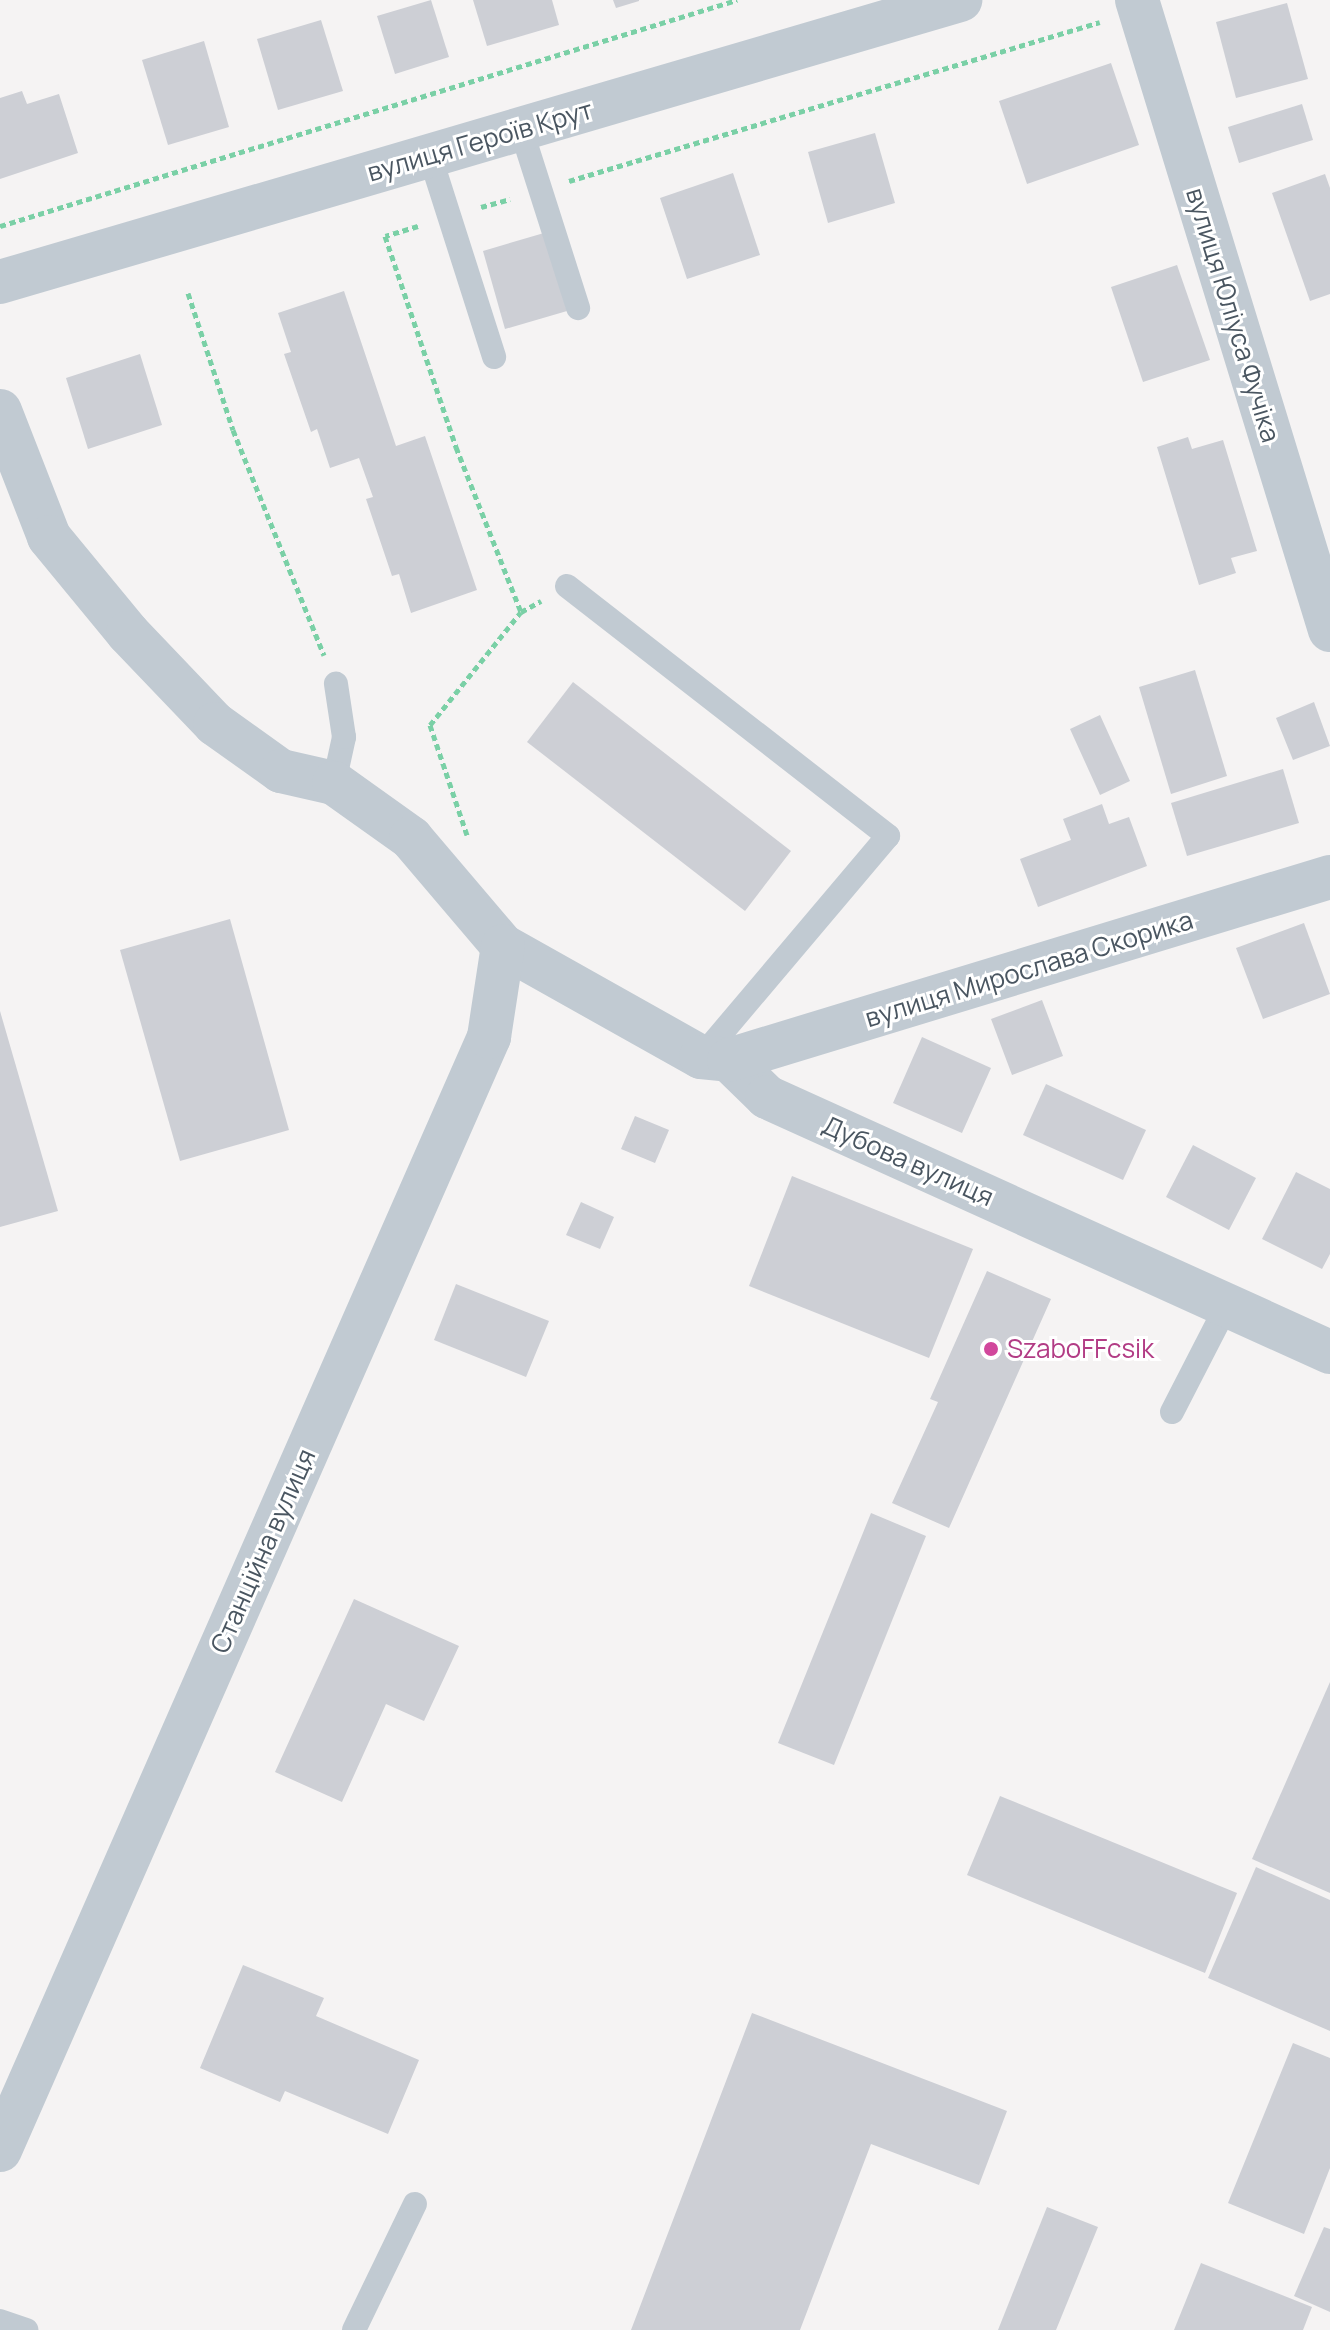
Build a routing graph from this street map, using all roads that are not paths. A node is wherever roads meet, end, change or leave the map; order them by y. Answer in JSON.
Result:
{"nodes":[{"id":1,"x":960,"y":0,"type":"edge"},
{"id":2,"x":1138,"y":5,"type":"edge"},
{"id":3,"x":521,"y":129,"type":"junction"},
{"id":4,"x":430,"y":156,"type":"junction"},
{"id":5,"x":0,"y":282,"type":"edge"},
{"id":6,"x":578,"y":308,"type":"dead end"},
{"id":7,"x":494,"y":357,"type":"dead end"},
{"id":8,"x":0,"y":411,"type":"edge"},
{"id":9,"x":567,"y":586,"type":"road end"},
{"id":10,"x":1330,"y":630,"type":"edge"},
{"id":11,"x":336,"y":684,"type":"road end"},
{"id":12,"x":334,"y":783,"type":"junction"},
{"id":13,"x":1330,"y":877,"type":"edge"},
{"id":14,"x":503,"y":946,"type":"junction"},
{"id":15,"x":715,"y":1059,"type":"junction"},
{"id":16,"x":1227,"y":1305,"type":"junction"},
{"id":17,"x":1330,"y":1352,"type":"edge"},
{"id":18,"x":1172,"y":1412,"type":"dead end"},
{"id":19,"x":0,"y":2150,"type":"edge"},
{"id":20,"x":415,"y":2204,"type":"dead end"},
{"id":21,"x":0,"y":2321,"type":"edge"},
{"id":22,"x":26,"y":2330,"type":"edge"},
{"id":23,"x":354,"y":2330,"type":"edge"}],
"edges":[{"from":1,"to":3,"type":"street","name":"вулиця Героїв Крут"},
{"from":2,"to":10,"type":"street","name":"вулиця Юліуса Фучіка"},
{"from":3,"to":4,"type":"street","name":"вулиця Героїв Крут"},
{"from":3,"to":6,"type":"lane"},
{"from":4,"to":5,"type":"street","name":"вулиця Героїв Крут"},
{"from":4,"to":7,"type":"lane"},
{"from":8,"to":12,"type":"street"},
{"from":9,"to":15,"type":"lane"},
{"from":11,"to":12,"type":"lane"},
{"from":12,"to":14,"type":"street"},
{"from":13,"to":15,"type":"street","name":"вулиця Мирослава Скорика"},
{"from":14,"to":15,"type":"street","name":"Дубова вулиця"},
{"from":14,"to":19,"type":"street","name":"Станційна вулиця"},
{"from":15,"to":16,"type":"street","name":"Дубова вулиця"},
{"from":16,"to":17,"type":"street","name":"Дубова вулиця"},
{"from":16,"to":18,"type":"lane"},
{"from":20,"to":23,"type":"lane"},
{"from":21,"to":22,"type":"lane"}]}
